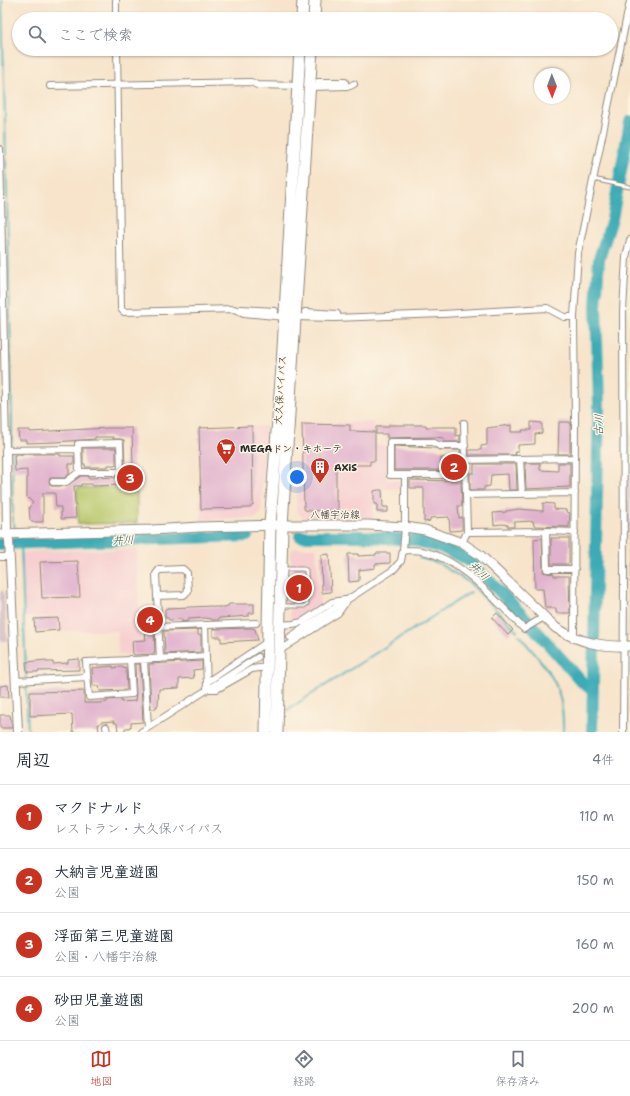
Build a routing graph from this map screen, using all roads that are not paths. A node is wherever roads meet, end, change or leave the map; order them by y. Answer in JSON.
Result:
{"nodes":[{"id":1,"x":116,"y":0,"type":"edge"},
{"id":2,"x":303,"y":0,"type":"edge"},
{"id":3,"x":315,"y":0,"type":"edge"},
{"id":4,"x":630,"y":1,"type":"edge"},
{"id":5,"x":116,"y":12,"type":"edge"},
{"id":6,"x":302,"y":12,"type":"edge"},
{"id":7,"x":314,"y":12,"type":"edge"},
{"id":8,"x":117,"y":56,"type":"edge"},
{"id":9,"x":301,"y":56,"type":"edge"},
{"id":10,"x":310,"y":56,"type":"edge"},
{"id":11,"x":252,"y":82,"type":"junction"},
{"id":12,"x":304,"y":84,"type":"junction"},
{"id":13,"x":50,"y":86,"type":"dead end"},
{"id":14,"x":118,"y":86,"type":"junction"},
{"id":15,"x":0,"y":149,"type":"edge"},
{"id":16,"x":0,"y":153,"type":"edge"},
{"id":17,"x":594,"y":180,"type":"junction"},
{"id":18,"x":0,"y":187,"type":"edge"},
{"id":19,"x":630,"y":187,"type":"edge"},
{"id":20,"x":630,"y":240,"type":"edge"},
{"id":21,"x":1,"y":257,"type":"edge"},
{"id":22,"x":1,"y":289,"type":"edge"},
{"id":23,"x":234,"y":309,"type":"junction"},
{"id":24,"x":275,"y":311,"type":"dead end"},
{"id":25,"x":2,"y":312,"type":"edge"},
{"id":26,"x":295,"y":315,"type":"junction"},
{"id":27,"x":342,"y":317,"type":"junction"},
{"id":28,"x":574,"y":317,"type":"junction"},
{"id":29,"x":464,"y":423,"type":"dead end"},
{"id":30,"x":465,"y":446,"type":"junction"},
{"id":31,"x":78,"y":449,"type":"junction"},
{"id":32,"x":8,"y":450,"type":"junction"},
{"id":33,"x":575,"y":458,"type":"junction"},
{"id":34,"x":520,"y":459,"type":"junction"},
{"id":35,"x":465,"y":460,"type":"junction"},
{"id":36,"x":79,"y":472,"type":"junction"},
{"id":37,"x":405,"y":475,"type":"junction"},
{"id":38,"x":466,"y":475,"type":"junction"},
{"id":39,"x":53,"y":482,"type":"dead end"},
{"id":40,"x":575,"y":493,"type":"junction"},
{"id":41,"x":522,"y":494,"type":"junction"},
{"id":42,"x":466,"y":495,"type":"junction"},
{"id":43,"x":270,"y":525,"type":"junction"},
{"id":44,"x":282,"y":525,"type":"junction"},
{"id":45,"x":404,"y":530,"type":"junction"},
{"id":46,"x":546,"y":531,"type":"junction"},
{"id":47,"x":467,"y":532,"type":"junction"},
{"id":48,"x":575,"y":532,"type":"junction"},
{"id":49,"x":5,"y":536,"type":"edge"},
{"id":50,"x":462,"y":543,"type":"junction"},
{"id":51,"x":403,"y":550,"type":"junction"},
{"id":52,"x":10,"y":556,"type":"junction"},
{"id":53,"x":0,"y":557,"type":"edge"},
{"id":54,"x":575,"y":569,"type":"junction"},
{"id":55,"x":280,"y":570,"type":"junction"},
{"id":56,"x":157,"y":596,"type":"junction"},
{"id":57,"x":348,"y":599,"type":"junction"},
{"id":58,"x":280,"y":606,"type":"junction"},
{"id":59,"x":541,"y":619,"type":"junction"},
{"id":60,"x":256,"y":623,"type":"dead end"},
{"id":61,"x":205,"y":625,"type":"junction"},
{"id":62,"x":279,"y":625,"type":"junction"},
{"id":63,"x":158,"y":627,"type":"junction"},
{"id":64,"x":290,"y":636,"type":"dead end"},
{"id":65,"x":576,"y":639,"type":"junction"},
{"id":66,"x":267,"y":642,"type":"junction"},
{"id":67,"x":625,"y":646,"type":"edge"},
{"id":68,"x":279,"y":651,"type":"junction"},
{"id":69,"x":206,"y":656,"type":"junction"},
{"id":70,"x":258,"y":657,"type":"dead end"},
{"id":71,"x":160,"y":659,"type":"junction"},
{"id":72,"x":130,"y":660,"type":"junction"},
{"id":73,"x":144,"y":660,"type":"junction"},
{"id":74,"x":267,"y":667,"type":"junction"},
{"id":75,"x":87,"y":677,"type":"junction"},
{"id":76,"x":22,"y":681,"type":"junction"},
{"id":77,"x":207,"y":682,"type":"junction"},
{"id":78,"x":208,"y":689,"type":"junction"},
{"id":79,"x":148,"y":727,"type":"junction"},
{"id":80,"x":18,"y":732,"type":"edge"},
{"id":81,"x":141,"y":732,"type":"edge"},
{"id":82,"x":266,"y":732,"type":"edge"},
{"id":83,"x":277,"y":732,"type":"edge"},
{"id":84,"x":623,"y":732,"type":"edge"}],
"edges":[{"from":1,"to":5,"type":"street"},
{"from":2,"to":6,"type":"highway"},
{"from":3,"to":7,"type":"highway"},
{"from":4,"to":17,"type":"street"},
{"from":8,"to":14,"type":"street"},
{"from":9,"to":12,"type":"highway","name":"大久保バイパス"},
{"from":10,"to":12,"type":"highway","name":"大久保バイパス"},
{"from":11,"to":12,"type":"street"},
{"from":11,"to":12,"type":"street"},
{"from":11,"to":14,"type":"street"},
{"from":12,"to":12,"type":"street"},
{"from":12,"to":26,"type":"highway","name":"大久保バイパス"},
{"from":13,"to":14,"type":"street"},
{"from":14,"to":23,"type":"street"},
{"from":15,"to":16,"type":"street"},
{"from":16,"to":18,"type":"street"},
{"from":17,"to":19,"type":"lane"},
{"from":17,"to":28,"type":"street"},
{"from":18,"to":21,"type":"street"},
{"from":20,"to":67,"type":"street"},
{"from":21,"to":22,"type":"street"},
{"from":22,"to":25,"type":"street"},
{"from":23,"to":24,"type":"street"},
{"from":23,"to":26,"type":"street"},
{"from":25,"to":32,"type":"street"},
{"from":26,"to":27,"type":"street"},
{"from":26,"to":27,"type":"street"},
{"from":26,"to":43,"type":"highway","name":"大久保バイパス"},
{"from":26,"to":44,"type":"highway","name":"大久保バイパス"},
{"from":27,"to":28,"type":"street"},
{"from":28,"to":33,"type":"street"},
{"from":29,"to":30,"type":"street"},
{"from":30,"to":35,"type":"street"},
{"from":30,"to":37,"type":"street"},
{"from":31,"to":32,"type":"street"},
{"from":31,"to":36,"type":"street"},
{"from":31,"to":36,"type":"street"},
{"from":32,"to":49,"type":"street"},
{"from":33,"to":34,"type":"street"},
{"from":33,"to":40,"type":"street"},
{"from":34,"to":35,"type":"street"},
{"from":34,"to":41,"type":"street"},
{"from":35,"to":38,"type":"street"},
{"from":36,"to":39,"type":"street"},
{"from":37,"to":38,"type":"street"},
{"from":37,"to":45,"type":"street"},
{"from":38,"to":42,"type":"street"},
{"from":40,"to":41,"type":"street"},
{"from":40,"to":48,"type":"street"},
{"from":41,"to":42,"type":"street"},
{"from":42,"to":47,"type":"street"},
{"from":43,"to":44,"type":"main road","name":"八幡宇治線"},
{"from":43,"to":49,"type":"main road","name":"八幡宇治線"},
{"from":43,"to":66,"type":"highway","name":"大久保バイパス"},
{"from":44,"to":45,"type":"main road","name":"八幡宇治線"},
{"from":44,"to":55,"type":"highway","name":"大久保バイパス"},
{"from":45,"to":50,"type":"main road","name":"八幡宇治線"},
{"from":45,"to":51,"type":"street"},
{"from":46,"to":47,"type":"street"},
{"from":46,"to":48,"type":"street"},
{"from":46,"to":54,"type":"street"},
{"from":47,"to":50,"type":"street"},
{"from":48,"to":54,"type":"street"},
{"from":49,"to":52,"type":"street"},
{"from":50,"to":59,"type":"main road","name":"八幡宇治線"},
{"from":51,"to":57,"type":"street"},
{"from":51,"to":59,"type":"street"},
{"from":52,"to":53,"type":"street"},
{"from":52,"to":76,"type":"street"},
{"from":54,"to":65,"type":"street"},
{"from":55,"to":58,"type":"highway","name":"大久保バイパス"},
{"from":55,"to":58,"type":"lane"},
{"from":56,"to":56,"type":"street"},
{"from":56,"to":63,"type":"street"},
{"from":57,"to":62,"type":"street"},
{"from":57,"to":64,"type":"street"},
{"from":57,"to":68,"type":"street"},
{"from":58,"to":62,"type":"highway","name":"大久保バイパス"},
{"from":59,"to":65,"type":"main road","name":"八幡宇治線"},
{"from":60,"to":61,"type":"street"},
{"from":61,"to":63,"type":"street"},
{"from":61,"to":69,"type":"street"},
{"from":62,"to":68,"type":"highway","name":"大久保バイパス"},
{"from":63,"to":71,"type":"street"},
{"from":65,"to":67,"type":"main road","name":"八幡宇治線"},
{"from":66,"to":74,"type":"highway","name":"大久保バイパス"},
{"from":66,"to":77,"type":"street"},
{"from":67,"to":84,"type":"street"},
{"from":68,"to":83,"type":"highway","name":"大久保バイパス"},
{"from":69,"to":71,"type":"street"},
{"from":69,"to":77,"type":"street"},
{"from":70,"to":78,"type":"street"},
{"from":71,"to":73,"type":"street"},
{"from":72,"to":73,"type":"street"},
{"from":72,"to":75,"type":"street"},
{"from":72,"to":75,"type":"street"},
{"from":73,"to":79,"type":"street"},
{"from":74,"to":78,"type":"street"},
{"from":74,"to":82,"type":"highway","name":"大久保バイパス"},
{"from":75,"to":76,"type":"street"},
{"from":76,"to":80,"type":"street"},
{"from":77,"to":78,"type":"street"},
{"from":78,"to":79,"type":"street"},
{"from":79,"to":81,"type":"street"}]}
